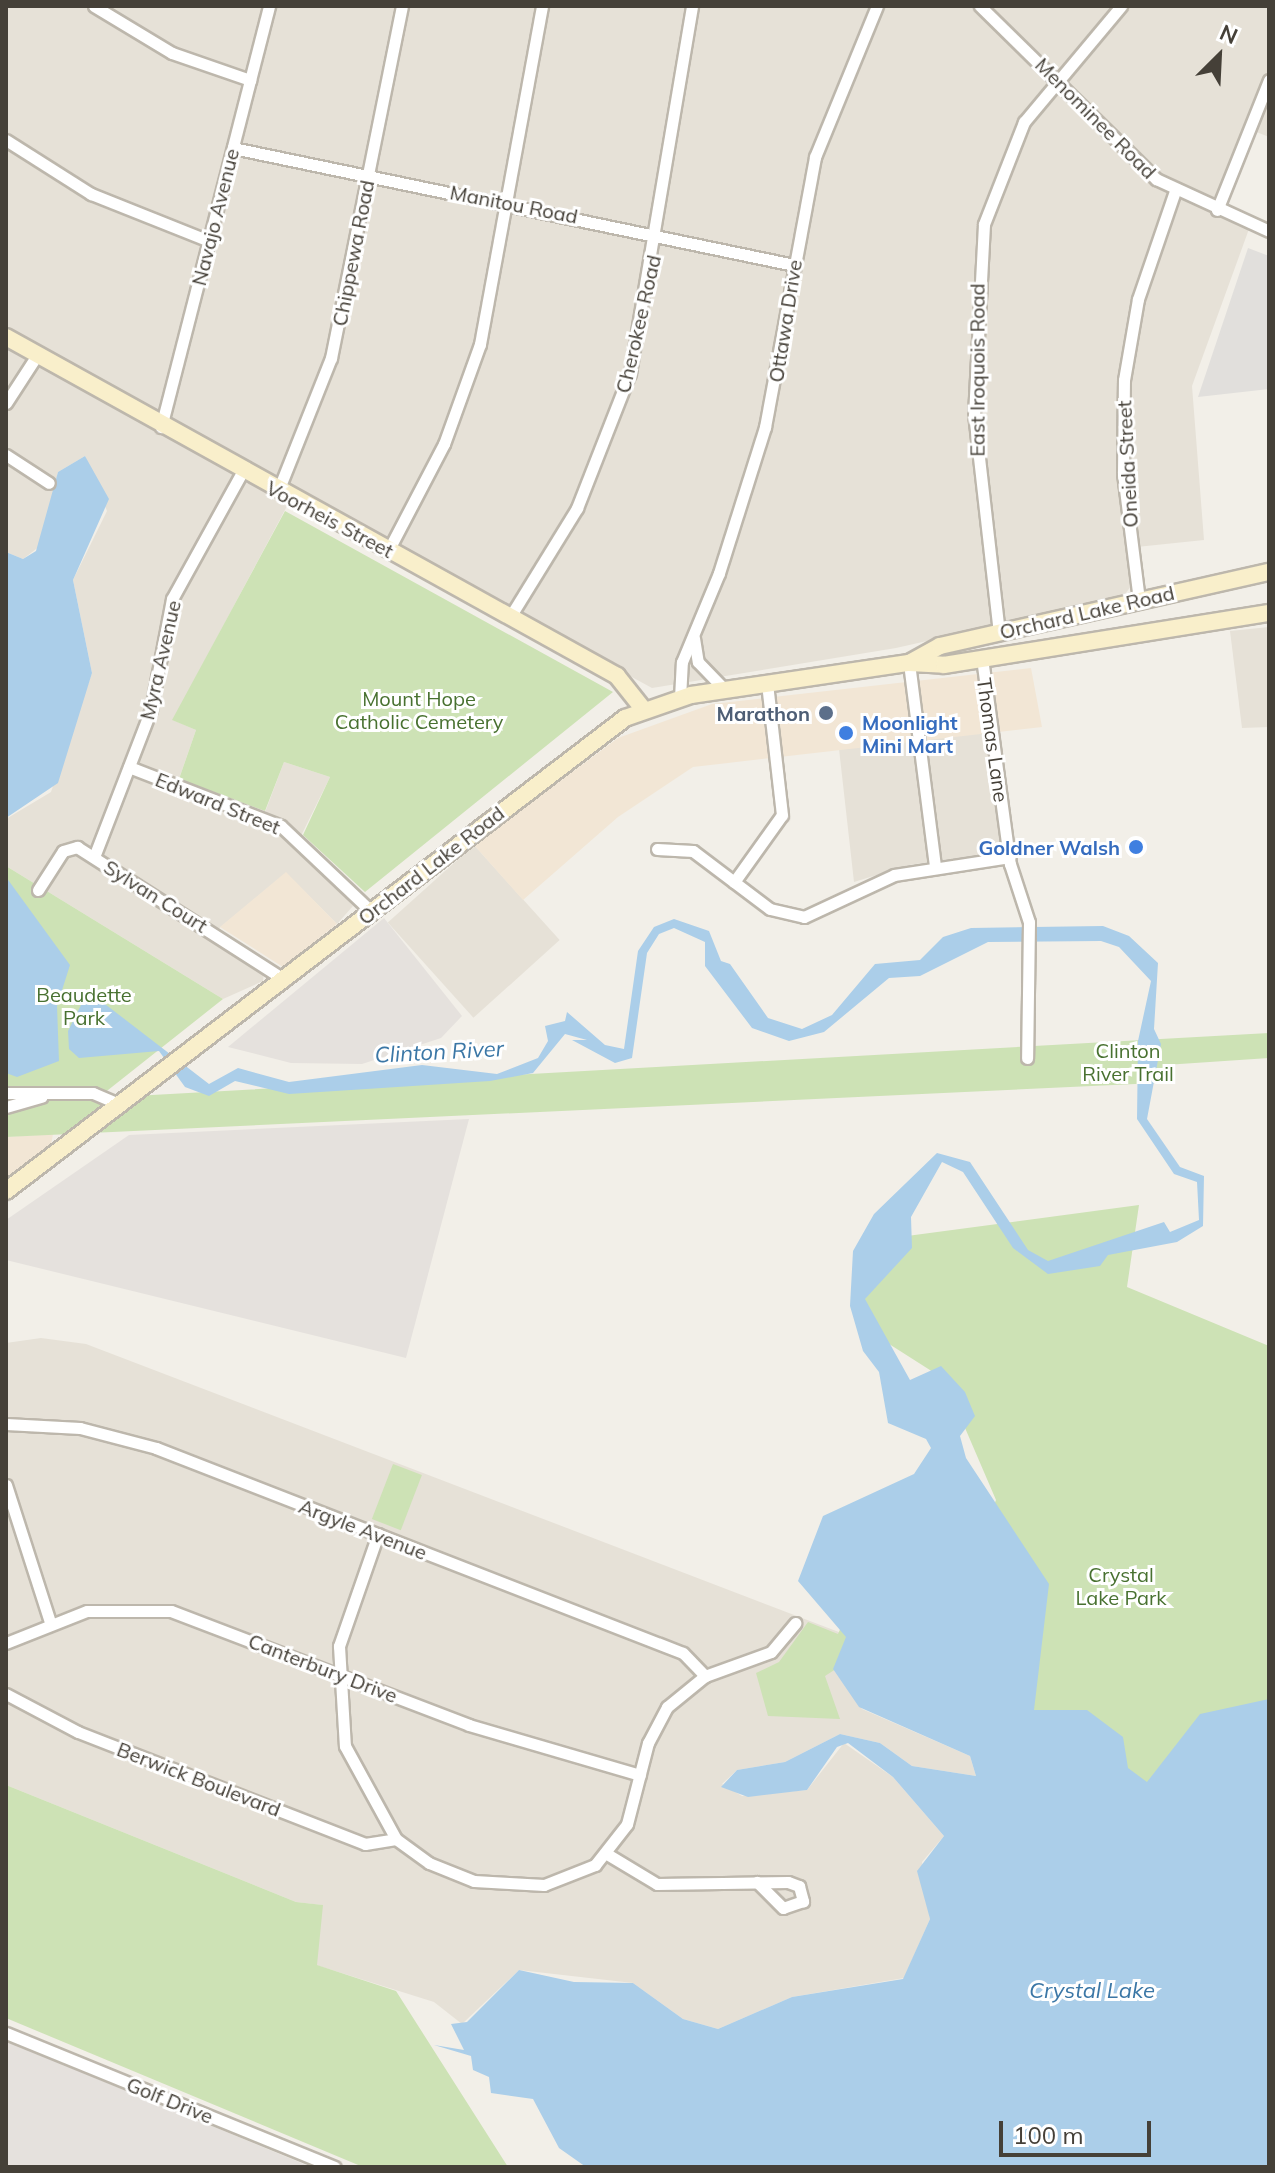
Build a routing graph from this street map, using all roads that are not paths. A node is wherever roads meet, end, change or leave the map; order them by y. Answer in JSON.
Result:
{"nodes":[{"id":1,"x":94,"y":6,"type":"edge"},
{"id":2,"x":269,"y":6,"type":"edge"},
{"id":3,"x":402,"y":6,"type":"edge"},
{"id":4,"x":542,"y":6,"type":"edge"},
{"id":5,"x":692,"y":6,"type":"edge"},
{"id":6,"x":877,"y":6,"type":"edge"},
{"id":7,"x":980,"y":6,"type":"edge"},
{"id":8,"x":1121,"y":6,"type":"edge"},
{"id":9,"x":1057,"y":79,"type":"junction"},
{"id":10,"x":250,"y":80,"type":"junction"},
{"id":11,"x":1269,"y":80,"type":"edge"},
{"id":12,"x":6,"y":140,"type":"edge"},
{"id":13,"x":233,"y":148,"type":"junction"},
{"id":14,"x":368,"y":177,"type":"junction"},
{"id":15,"x":1175,"y":191,"type":"junction"},
{"id":16,"x":509,"y":202,"type":"junction"},
{"id":17,"x":1217,"y":210,"type":"junction"},
{"id":18,"x":1269,"y":231,"type":"edge"},
{"id":19,"x":658,"y":232,"type":"junction"},
{"id":20,"x":209,"y":241,"type":"junction"},
{"id":21,"x":794,"y":265,"type":"junction"},
{"id":22,"x":6,"y":337,"type":"edge"},
{"id":23,"x":37,"y":355,"type":"junction"},
{"id":24,"x":6,"y":403,"type":"edge"},
{"id":25,"x":161,"y":427,"type":"junction"},
{"id":26,"x":6,"y":455,"type":"edge"},
{"id":27,"x":242,"y":472,"type":"junction"},
{"id":28,"x":49,"y":483,"type":"dead end"},
{"id":29,"x":278,"y":491,"type":"junction"},
{"id":30,"x":388,"y":551,"type":"junction"},
{"id":31,"x":1269,"y":572,"type":"edge"},
{"id":32,"x":1139,"y":600,"type":"junction"},
{"id":33,"x":1089,"y":611,"type":"junction"},
{"id":34,"x":1269,"y":613,"type":"edge"},
{"id":35,"x":510,"y":617,"type":"junction"},
{"id":36,"x":999,"y":633,"type":"junction"},
{"id":37,"x":695,"y":637,"type":"junction"},
{"id":38,"x":1090,"y":639,"type":"junction"},
{"id":39,"x":982,"y":658,"type":"junction"},
{"id":40,"x":909,"y":663,"type":"junction"},
{"id":41,"x":767,"y":684,"type":"junction"},
{"id":42,"x":725,"y":690,"type":"junction"},
{"id":43,"x":680,"y":698,"type":"junction"},
{"id":44,"x":644,"y":710,"type":"junction"},
{"id":45,"x":129,"y":767,"type":"junction"},
{"id":46,"x":657,"y":849,"type":"dead end"},
{"id":47,"x":94,"y":857,"type":"junction"},
{"id":48,"x":1010,"y":857,"type":"junction"},
{"id":49,"x":935,"y":867,"type":"junction"},
{"id":50,"x":734,"y":882,"type":"junction"},
{"id":51,"x":38,"y":890,"type":"dead end"},
{"id":52,"x":372,"y":912,"type":"junction"},
{"id":53,"x":285,"y":980,"type":"junction"},
{"id":54,"x":1027,"y":1058,"type":"dead end"},
{"id":55,"x":6,"y":1093,"type":"edge"},
{"id":56,"x":50,"y":1094,"type":"junction"},
{"id":57,"x":121,"y":1105,"type":"junction"},
{"id":58,"x":6,"y":1107,"type":"edge"},
{"id":59,"x":6,"y":1191,"type":"edge"},
{"id":60,"x":6,"y":1424,"type":"edge"},
{"id":61,"x":6,"y":1485,"type":"edge"},
{"id":62,"x":378,"y":1534,"type":"junction"},
{"id":63,"x":50,"y":1622,"type":"junction"},
{"id":64,"x":795,"y":1623,"type":"dead end"},
{"id":65,"x":6,"y":1643,"type":"edge"},
{"id":66,"x":336,"y":1674,"type":"junction"},
{"id":67,"x":705,"y":1676,"type":"junction"},
{"id":68,"x":6,"y":1694,"type":"edge"},
{"id":69,"x":640,"y":1775,"type":"junction"},
{"id":70,"x":396,"y":1839,"type":"junction"},
{"id":71,"x":607,"y":1854,"type":"junction"},
{"id":72,"x":757,"y":1882,"type":"dead end"},
{"id":73,"x":6,"y":2033,"type":"edge"},
{"id":74,"x":335,"y":2167,"type":"edge"}],
"edges":[{"from":1,"to":10,"type":"street"},
{"from":2,"to":10,"type":"street","name":"Navajo Avenue"},
{"from":3,"to":14,"type":"street","name":"Chippewa Road"},
{"from":4,"to":16,"type":"street"},
{"from":5,"to":19,"type":"street","name":"Cherokee Road"},
{"from":6,"to":21,"type":"street","name":"Ottawa Drive"},
{"from":7,"to":9,"type":"street","name":"Menominee Road"},
{"from":8,"to":9,"type":"street","name":"East Iroquois Road"},
{"from":9,"to":15,"type":"street","name":"Menominee Road"},
{"from":9,"to":36,"type":"street","name":"East Iroquois Road"},
{"from":10,"to":13,"type":"street","name":"Navajo Avenue"},
{"from":11,"to":17,"type":"street"},
{"from":12,"to":20,"type":"street"},
{"from":13,"to":14,"type":"street","name":"Manitou Road"},
{"from":13,"to":20,"type":"street","name":"Navajo Avenue"},
{"from":14,"to":16,"type":"street","name":"Manitou Road"},
{"from":14,"to":29,"type":"street","name":"Chippewa Road"},
{"from":15,"to":17,"type":"street","name":"Menominee Road"},
{"from":15,"to":32,"type":"street","name":"Oneida Street"},
{"from":16,"to":19,"type":"street","name":"Manitou Road"},
{"from":16,"to":30,"type":"street"},
{"from":17,"to":18,"type":"street","name":"Menominee Road"},
{"from":19,"to":21,"type":"street","name":"Manitou Road"},
{"from":19,"to":35,"type":"street","name":"Cherokee Road"},
{"from":20,"to":25,"type":"street","name":"Navajo Avenue"},
{"from":21,"to":37,"type":"street","name":"Ottawa Drive"},
{"from":22,"to":23,"type":"main road","name":"Voorheis Street"},
{"from":23,"to":24,"type":"street"},
{"from":23,"to":25,"type":"main road","name":"Voorheis Street"},
{"from":25,"to":27,"type":"main road","name":"Voorheis Street"},
{"from":26,"to":28,"type":"street"},
{"from":27,"to":29,"type":"main road","name":"Voorheis Street"},
{"from":27,"to":45,"type":"street","name":"Myra Avenue"},
{"from":29,"to":30,"type":"main road","name":"Voorheis Street"},
{"from":30,"to":35,"type":"main road","name":"Voorheis Street"},
{"from":31,"to":32,"type":"main road","name":"Orchard Lake Road"},
{"from":32,"to":33,"type":"main road","name":"Orchard Lake Road"},
{"from":33,"to":36,"type":"main road","name":"Orchard Lake Road"},
{"from":33,"to":38,"type":"main road"},
{"from":34,"to":38,"type":"main road","name":"Orchard Lake Road"},
{"from":35,"to":44,"type":"main road","name":"Voorheis Street"},
{"from":36,"to":40,"type":"main road","name":"Orchard Lake Road"},
{"from":37,"to":42,"type":"street"},
{"from":37,"to":43,"type":"street","name":"Ottawa Drive"},
{"from":38,"to":39,"type":"main road","name":"Orchard Lake Road"},
{"from":39,"to":40,"type":"main road","name":"Orchard Lake Road"},
{"from":39,"to":48,"type":"street","name":"Thomas Lane"},
{"from":40,"to":41,"type":"main road","name":"Orchard Lake Road"},
{"from":40,"to":49,"type":"street"},
{"from":41,"to":42,"type":"main road","name":"Orchard Lake Road"},
{"from":41,"to":50,"type":"street"},
{"from":42,"to":43,"type":"main road","name":"Orchard Lake Road"},
{"from":43,"to":44,"type":"main road","name":"Orchard Lake Road"},
{"from":44,"to":52,"type":"main road","name":"Orchard Lake Road"},
{"from":45,"to":47,"type":"street","name":"Myra Avenue"},
{"from":45,"to":52,"type":"street","name":"Edward Street"},
{"from":46,"to":50,"type":"street"},
{"from":47,"to":51,"type":"street","name":"Sylvan Court"},
{"from":47,"to":53,"type":"street","name":"Sylvan Court"},
{"from":48,"to":49,"type":"street"},
{"from":48,"to":54,"type":"street","name":"Thomas Lane"},
{"from":49,"to":50,"type":"street"},
{"from":52,"to":53,"type":"main road","name":"Orchard Lake Road"},
{"from":53,"to":57,"type":"main road","name":"Orchard Lake Road"},
{"from":55,"to":56,"type":"street"},
{"from":56,"to":57,"type":"street"},
{"from":56,"to":58,"type":"street"},
{"from":57,"to":59,"type":"main road","name":"Orchard Lake Road"},
{"from":60,"to":62,"type":"street","name":"Argyle Avenue"},
{"from":61,"to":63,"type":"street"},
{"from":62,"to":66,"type":"street"},
{"from":62,"to":67,"type":"street","name":"Argyle Avenue"},
{"from":63,"to":65,"type":"street","name":"Canterbury Drive"},
{"from":63,"to":66,"type":"street","name":"Canterbury Drive"},
{"from":64,"to":67,"type":"street"},
{"from":66,"to":69,"type":"street","name":"Canterbury Drive"},
{"from":66,"to":70,"type":"street"},
{"from":67,"to":69,"type":"street"},
{"from":68,"to":70,"type":"street","name":"Berwick Boulevard"},
{"from":69,"to":71,"type":"street"},
{"from":70,"to":71,"type":"street"},
{"from":71,"to":72,"type":"street"},
{"from":73,"to":74,"type":"street","name":"Golf Drive"}]}
